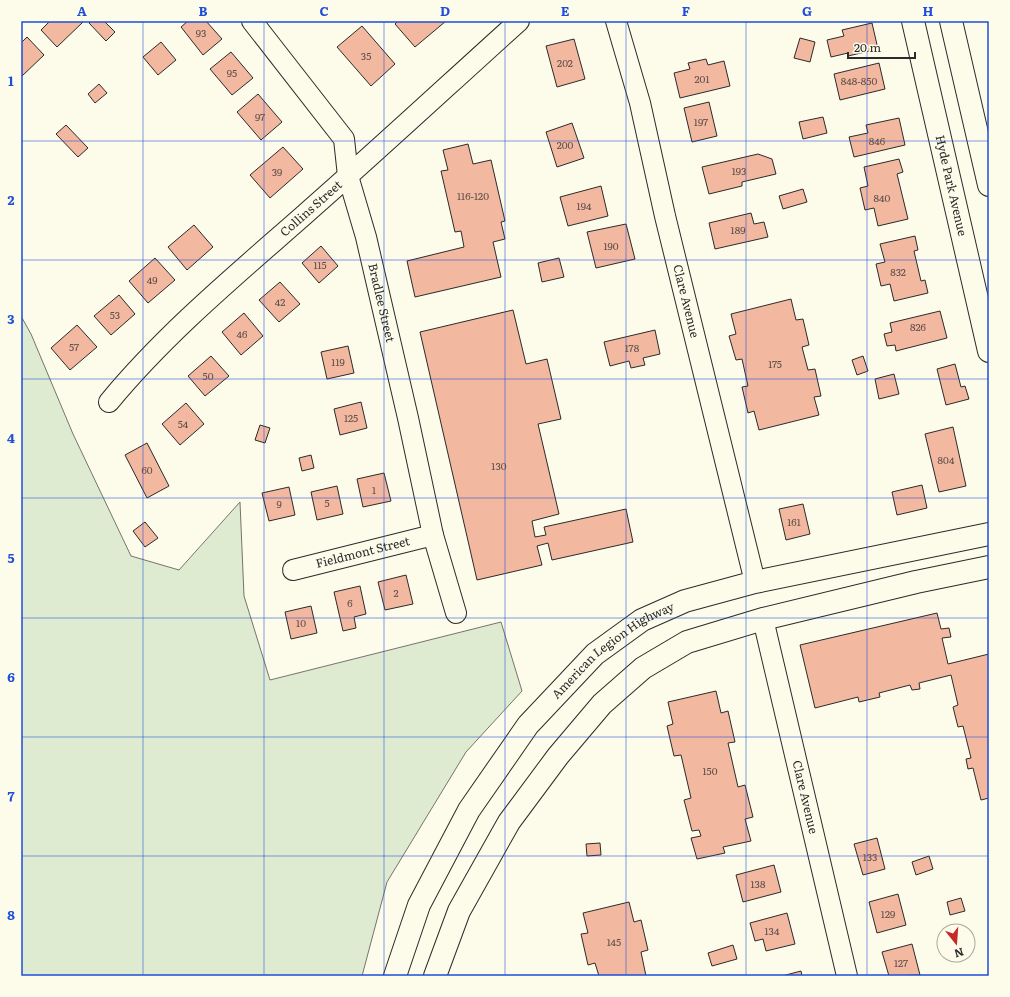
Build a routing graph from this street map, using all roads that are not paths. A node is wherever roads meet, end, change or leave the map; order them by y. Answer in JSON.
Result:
{"nodes":[{"id":1,"x":252,"y":21,"type":"edge"},
{"id":2,"x":519,"y":21,"type":"edge"},
{"id":3,"x":616,"y":21,"type":"edge"},
{"id":4,"x":913,"y":21,"type":"edge"},
{"id":5,"x":952,"y":21,"type":"edge"},
{"id":6,"x":348,"y":176,"type":"junction"},
{"id":7,"x":989,"y":185,"type":"edge"},
{"id":8,"x":989,"y":352,"type":"edge"},
{"id":9,"x":109,"y":402,"type":"dead end"},
{"id":10,"x":989,"y":534,"type":"edge"},
{"id":11,"x":433,"y":535,"type":"junction"},
{"id":12,"x":989,"y":567,"type":"edge"},
{"id":13,"x":293,"y":570,"type":"dead end"},
{"id":14,"x":755,"y":582,"type":"junction"},
{"id":15,"x":456,"y":613,"type":"dead end"},
{"id":16,"x":763,"y":619,"type":"junction"},
{"id":17,"x":395,"y":976,"type":"edge"},
{"id":18,"x":435,"y":976,"type":"edge"},
{"id":19,"x":847,"y":976,"type":"edge"}],
"edges":[{"from":1,"to":6,"type":"street","name":"Bradlee Street"},
{"from":2,"to":6,"type":"street","name":"Collins Street"},
{"from":3,"to":14,"type":"street","name":"Clare Avenue"},
{"from":4,"to":8,"type":"main road","name":"Hyde Park Avenue"},
{"from":5,"to":7,"type":"main road"},
{"from":6,"to":9,"type":"street","name":"Collins Street"},
{"from":6,"to":11,"type":"street","name":"Bradlee Street"},
{"from":10,"to":14,"type":"main road","name":"American Legion Highway"},
{"from":11,"to":13,"type":"street","name":"Fieldmont Street"},
{"from":11,"to":15,"type":"street","name":"Bradlee Street"},
{"from":12,"to":16,"type":"main road"},
{"from":14,"to":17,"type":"main road","name":"American Legion Highway"},
{"from":16,"to":18,"type":"main road"},
{"from":16,"to":19,"type":"street","name":"Clare Avenue"}]}
